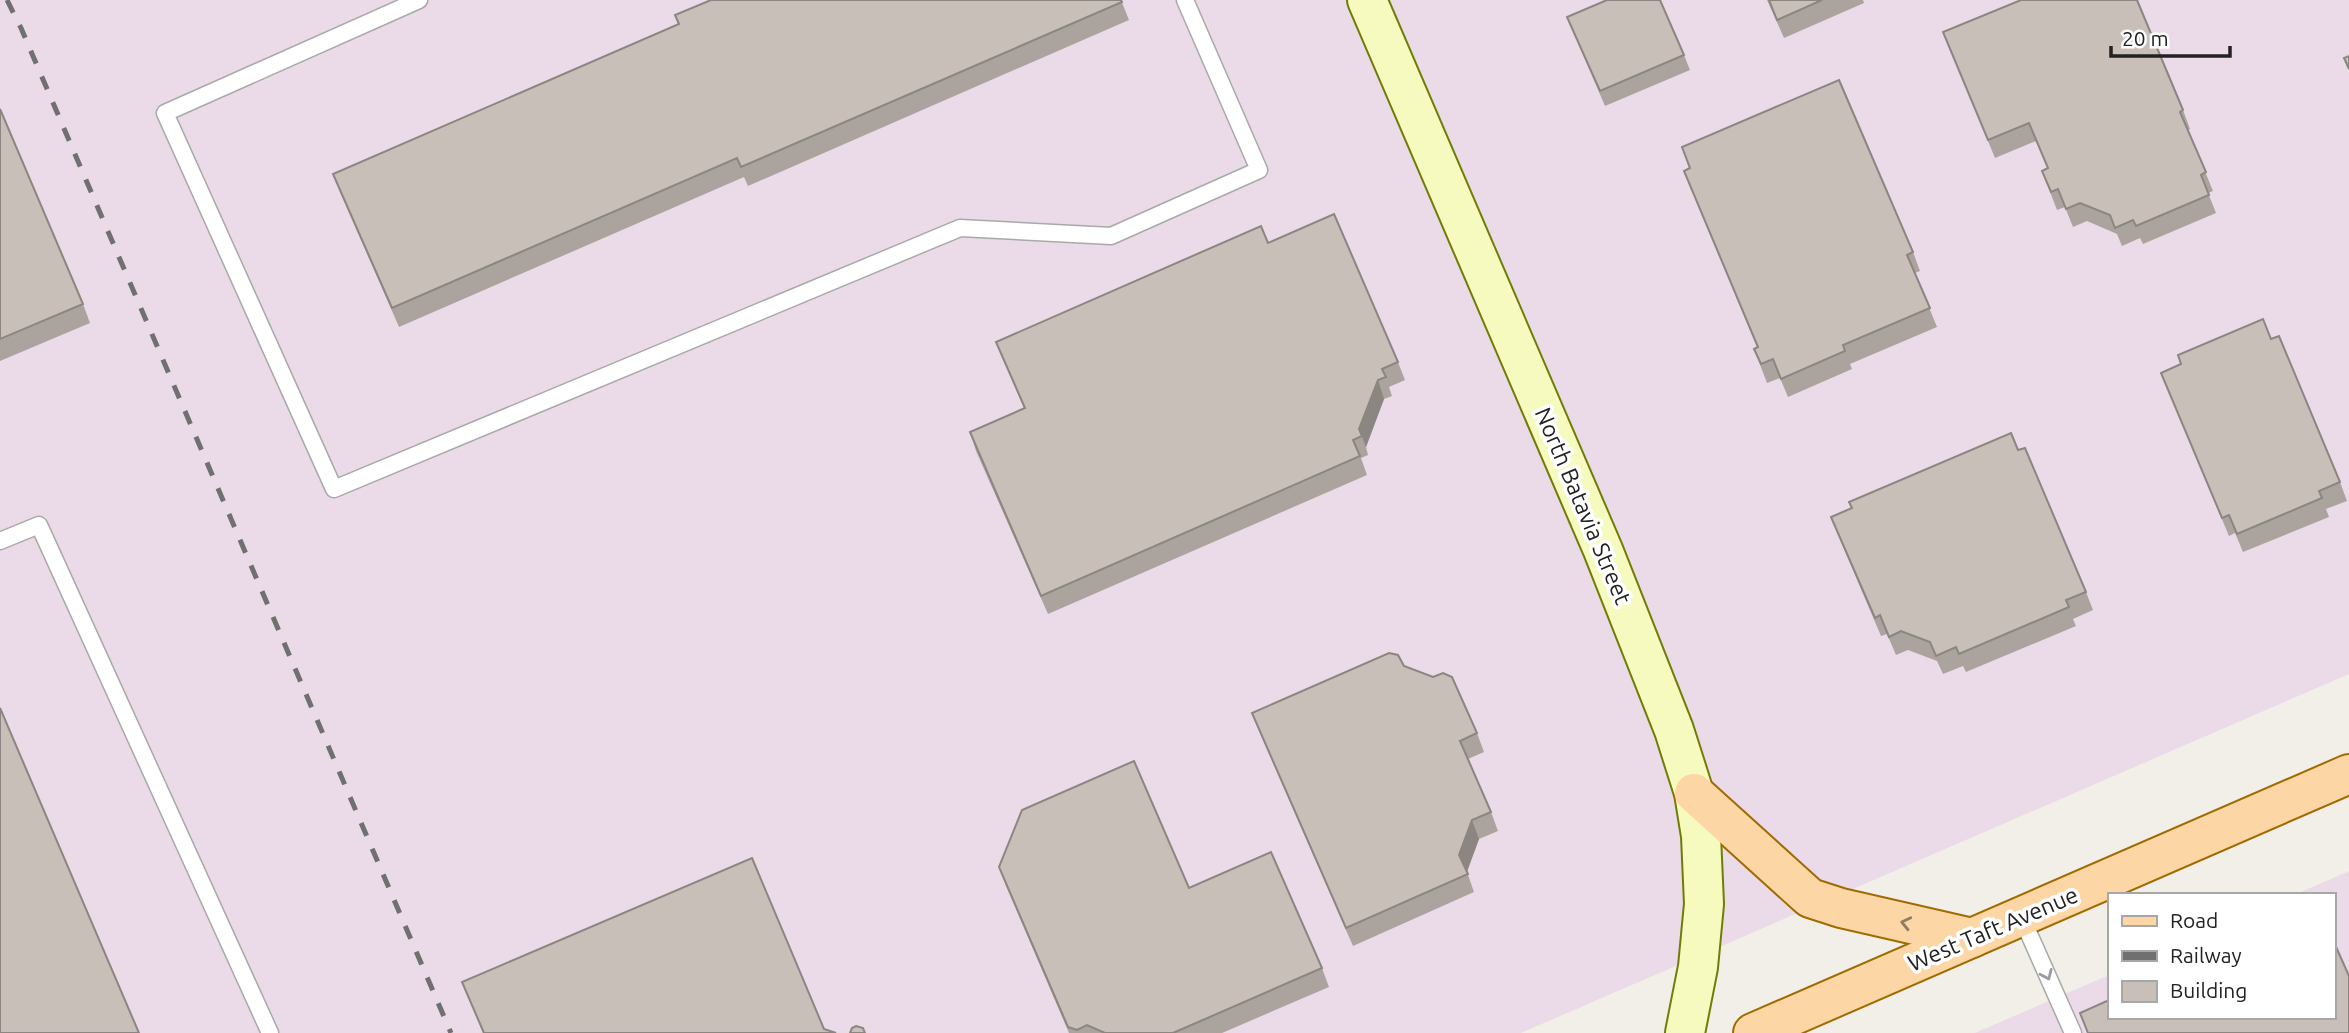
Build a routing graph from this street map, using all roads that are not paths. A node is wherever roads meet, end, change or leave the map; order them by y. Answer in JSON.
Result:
{"nodes":[{"id":1,"x":419,"y":0,"type":"edge"},
{"id":2,"x":1185,"y":0,"type":"edge"},
{"id":3,"x":1367,"y":0,"type":"edge"},
{"id":4,"x":0,"y":541,"type":"edge"},
{"id":5,"x":2349,"y":774,"type":"edge"},
{"id":6,"x":1695,"y":793,"type":"junction"},
{"id":7,"x":2021,"y":916,"type":"junction"},
{"id":8,"x":1972,"y":937,"type":"junction"},
{"id":9,"x":270,"y":1033,"type":"edge"},
{"id":10,"x":1685,"y":1033,"type":"edge"},
{"id":11,"x":1753,"y":1033,"type":"edge"},
{"id":12,"x":2073,"y":1033,"type":"edge"}],
"edges":[{"from":1,"to":2,"type":"lane"},
{"from":3,"to":6,"type":"street","name":"North Batavia Street"},
{"from":4,"to":9,"type":"lane"},
{"from":5,"to":7,"type":"main road","name":"West Taft Avenue"},
{"from":8,"to":6,"type":"main road","one_way":true},
{"from":6,"to":10,"type":"street","name":"North Batavia Street"},
{"from":7,"to":8,"type":"main road","name":"West Taft Avenue"},
{"from":7,"to":12,"type":"lane","one_way":true},
{"from":8,"to":11,"type":"main road","name":"West Taft Avenue"}]}
